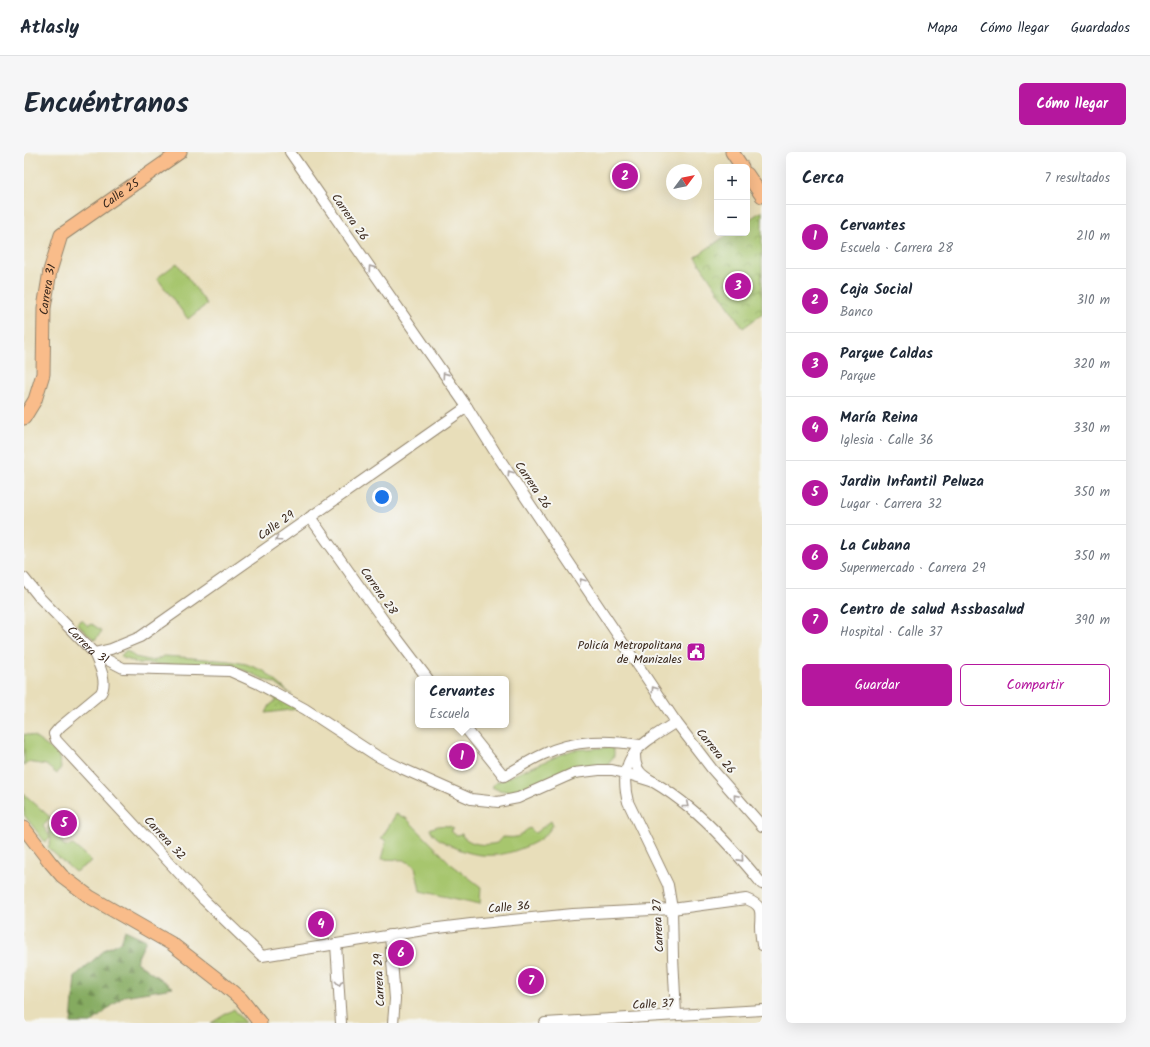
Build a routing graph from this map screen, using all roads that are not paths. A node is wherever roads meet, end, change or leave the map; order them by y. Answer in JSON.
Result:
{"nodes":[{"id":1,"x":179,"y":152,"type":"edge"},
{"id":2,"x":290,"y":152,"type":"edge"},
{"id":3,"x":732,"y":152,"type":"edge"},
{"id":4,"x":740,"y":164,"type":"edge"},
{"id":5,"x":750,"y":178,"type":"edge"},
{"id":6,"x":762,"y":196,"type":"edge"},
{"id":7,"x":61,"y":235,"type":"joint"},
{"id":8,"x":467,"y":407,"type":"junction"},
{"id":9,"x":24,"y":418,"type":"edge"},
{"id":10,"x":310,"y":517,"type":"junction"},
{"id":11,"x":24,"y":578,"type":"edge"},
{"id":12,"x":94,"y":653,"type":"junction"},
{"id":13,"x":426,"y":676,"type":"edge"},
{"id":14,"x":676,"y":722,"type":"junction"},
{"id":15,"x":465,"y":728,"type":"edge"},
{"id":16,"x":638,"y":748,"type":"junction"},
{"id":17,"x":625,"y":772,"type":"junction"},
{"id":18,"x":654,"y":782,"type":"junction"},
{"id":19,"x":762,"y":826,"type":"edge"},
{"id":20,"x":24,"y":828,"type":"edge"},
{"id":21,"x":762,"y":884,"type":"edge"},
{"id":22,"x":672,"y":909,"type":"junction"},
{"id":23,"x":390,"y":935,"type":"junction"},
{"id":24,"x":336,"y":944,"type":"junction"},
{"id":25,"x":762,"y":945,"type":"edge"},
{"id":26,"x":262,"y":956,"type":"joint"},
{"id":27,"x":762,"y":1010,"type":"edge"},
{"id":28,"x":676,"y":1016,"type":"junction"},
{"id":29,"x":260,"y":1023,"type":"edge"},
{"id":30,"x":341,"y":1023,"type":"edge"},
{"id":31,"x":394,"y":1023,"type":"edge"},
{"id":32,"x":545,"y":1023,"type":"edge"}],
"edges":[{"from":1,"to":7,"type":"main road","name":"Calle 25"},
{"from":8,"to":2,"type":"street","name":"Carrera 26","one_way":true},
{"from":3,"to":4,"type":"main road"},
{"from":5,"to":6,"type":"main road"},
{"from":7,"to":9,"type":"main road","name":"Carrera 31"},
{"from":8,"to":10,"type":"street","name":"Calle 29"},
{"from":14,"to":8,"type":"street","name":"Carrera 26","one_way":true},
{"from":10,"to":12,"type":"street","name":"Calle 29","one_way":true},
{"from":10,"to":13,"type":"street","name":"Carrera 28"},
{"from":11,"to":12,"type":"street","name":"Carrera 31"},
{"from":12,"to":17,"type":"street","name":"Carrera 31"},
{"from":12,"to":26,"type":"street","name":"Carrera 32"},
{"from":14,"to":16,"type":"street"},
{"from":19,"to":14,"type":"street","name":"Carrera 26","one_way":true},
{"from":15,"to":16,"type":"street"},
{"from":16,"to":17,"type":"street"},
{"from":16,"to":18,"type":"street"},
{"from":17,"to":18,"type":"street","name":"Carrera 31"},
{"from":17,"to":22,"type":"street","name":"Carrera 27"},
{"from":18,"to":21,"type":"street","one_way":true},
{"from":20,"to":29,"type":"main road"},
{"from":22,"to":23,"type":"street","name":"Calle 36"},
{"from":22,"to":25,"type":"street","name":"Calle 36"},
{"from":22,"to":28,"type":"street","name":"Carrera 27"},
{"from":23,"to":24,"type":"street","name":"Calle 36"},
{"from":23,"to":31,"type":"street","name":"Carrera 29"},
{"from":24,"to":26,"type":"street","name":"Calle 36"},
{"from":24,"to":30,"type":"street","one_way":true},
{"from":27,"to":28,"type":"street","name":"Calle 37"},
{"from":28,"to":32,"type":"street","name":"Calle 37"}]}
